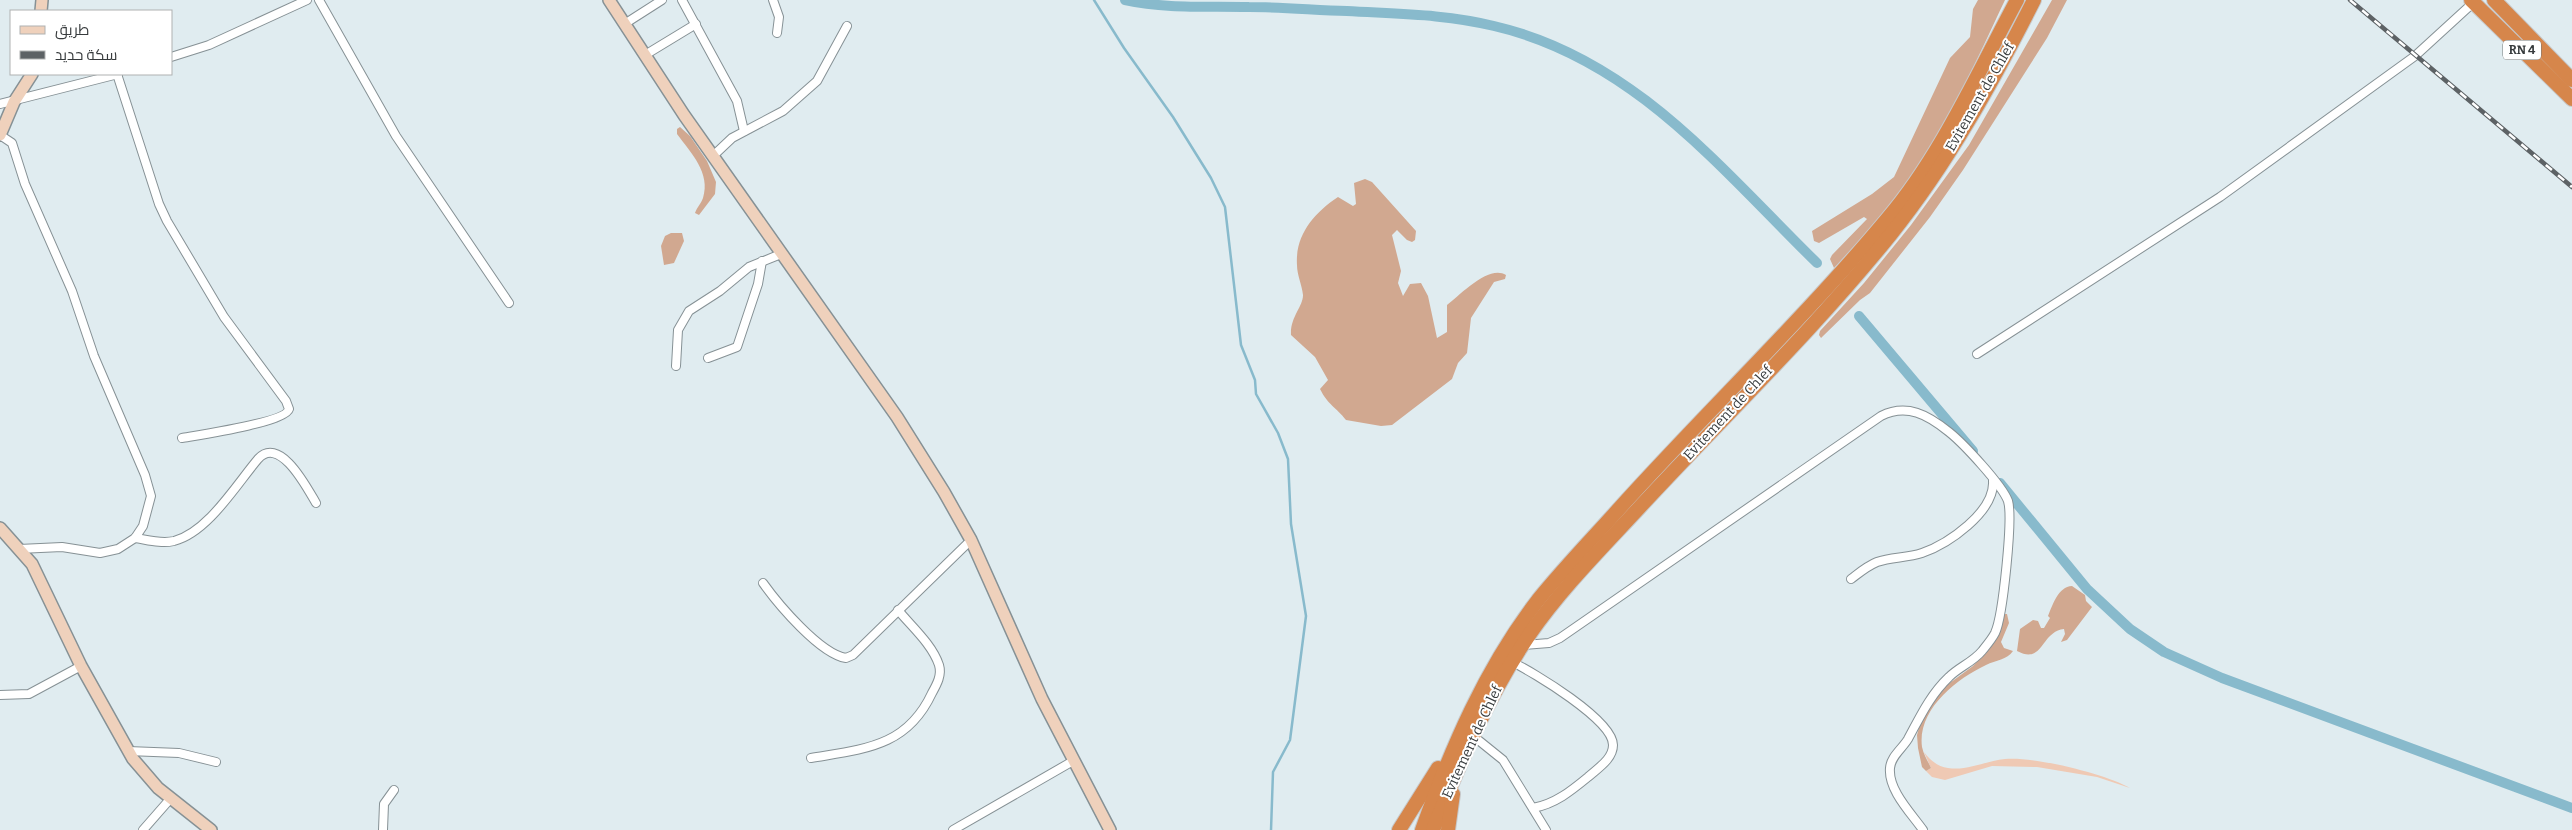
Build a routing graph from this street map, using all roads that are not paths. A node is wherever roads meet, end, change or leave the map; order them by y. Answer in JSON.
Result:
{"nodes":[{"id":1,"x":307,"y":0,"type":"edge"},
{"id":2,"x":319,"y":0,"type":"edge"},
{"id":3,"x":609,"y":0,"type":"edge"},
{"id":4,"x":662,"y":0,"type":"edge"},
{"id":5,"x":682,"y":0,"type":"edge"},
{"id":6,"x":773,"y":0,"type":"edge"},
{"id":7,"x":2017,"y":0,"type":"edge"},
{"id":8,"x":2034,"y":0,"type":"edge"},
{"id":9,"x":2494,"y":0,"type":"edge"},
{"id":10,"x":2472,"y":1,"type":"edge"},
{"id":11,"x":626,"y":23,"type":"junction"},
{"id":12,"x":696,"y":24,"type":"junction"},
{"id":13,"x":847,"y":26,"type":"dead end"},
{"id":14,"x":777,"y":34,"type":"dead end"},
{"id":15,"x":645,"y":54,"type":"junction"},
{"id":16,"x":172,"y":57,"type":"edge"},
{"id":17,"x":31,"y":75,"type":"edge"},
{"id":18,"x":113,"y":75,"type":"edge"},
{"id":19,"x":117,"y":75,"type":"edge"},
{"id":20,"x":2572,"y":80,"type":"edge"},
{"id":21,"x":2572,"y":99,"type":"edge"},
{"id":22,"x":14,"y":102,"type":"junction"},
{"id":23,"x":0,"y":104,"type":"edge"},
{"id":24,"x":744,"y":131,"type":"junction"},
{"id":25,"x":0,"y":135,"type":"edge"},
{"id":26,"x":714,"y":155,"type":"junction"},
{"id":27,"x":781,"y":254,"type":"junction"},
{"id":28,"x":762,"y":261,"type":"junction"},
{"id":29,"x":509,"y":303,"type":"dead end"},
{"id":30,"x":1977,"y":354,"type":"dead end"},
{"id":31,"x":708,"y":358,"type":"dead end"},
{"id":32,"x":676,"y":366,"type":"dead end"},
{"id":33,"x":182,"y":438,"type":"dead end"},
{"id":34,"x":1994,"y":481,"type":"junction"},
{"id":35,"x":316,"y":503,"type":"dead end"},
{"id":36,"x":0,"y":528,"type":"edge"},
{"id":37,"x":135,"y":538,"type":"junction"},
{"id":38,"x":971,"y":540,"type":"junction"},
{"id":39,"x":20,"y":549,"type":"junction"},
{"id":40,"x":1851,"y":579,"type":"dead end"},
{"id":41,"x":763,"y":583,"type":"dead end"},
{"id":42,"x":898,"y":610,"type":"junction"},
{"id":43,"x":1523,"y":645,"type":"junction"},
{"id":44,"x":1512,"y":662,"type":"junction"},
{"id":45,"x":81,"y":666,"type":"junction"},
{"id":46,"x":0,"y":695,"type":"edge"},
{"id":47,"x":1466,"y":733,"type":"junction"},
{"id":48,"x":128,"y":751,"type":"junction"},
{"id":49,"x":811,"y":758,"type":"dead end"},
{"id":50,"x":1073,"y":761,"type":"junction"},
{"id":51,"x":216,"y":762,"type":"dead end"},
{"id":52,"x":1456,"y":772,"type":"junction"},
{"id":53,"x":394,"y":790,"type":"dead end"},
{"id":54,"x":171,"y":798,"type":"junction"},
{"id":55,"x":1533,"y":808,"type":"junction"},
{"id":56,"x":143,"y":830,"type":"edge"},
{"id":57,"x":211,"y":830,"type":"edge"},
{"id":58,"x":383,"y":830,"type":"edge"},
{"id":59,"x":953,"y":830,"type":"edge"},
{"id":60,"x":1110,"y":830,"type":"edge"},
{"id":61,"x":1399,"y":830,"type":"edge"},
{"id":62,"x":1422,"y":830,"type":"edge"},
{"id":63,"x":1433,"y":830,"type":"edge"},
{"id":64,"x":1448,"y":830,"type":"edge"},
{"id":65,"x":1546,"y":830,"type":"edge"},
{"id":66,"x":1923,"y":830,"type":"edge"}],
"edges":[{"from":1,"to":16,"type":"street"},
{"from":2,"to":29,"type":"street"},
{"from":3,"to":11,"type":"main road"},
{"from":4,"to":11,"type":"street"},
{"from":5,"to":12,"type":"street"},
{"from":6,"to":14,"type":"street"},
{"from":7,"to":47,"type":"highway","name":"Evitement de Chlef"},
{"from":8,"to":43,"type":"highway","name":"Evitement de Chlef"},
{"from":9,"to":20,"type":"highway","number":"RN 4"},
{"from":10,"to":21,"type":"highway","number":"RN 4"},
{"from":10,"to":30,"type":"street"},
{"from":11,"to":15,"type":"main road"},
{"from":12,"to":15,"type":"street"},
{"from":12,"to":24,"type":"street"},
{"from":13,"to":24,"type":"street"},
{"from":15,"to":26,"type":"main road"},
{"from":17,"to":22,"type":"main road"},
{"from":18,"to":22,"type":"street"},
{"from":19,"to":33,"type":"street"},
{"from":22,"to":23,"type":"street"},
{"from":22,"to":25,"type":"main road"},
{"from":24,"to":26,"type":"street"},
{"from":25,"to":37,"type":"street"},
{"from":26,"to":27,"type":"main road"},
{"from":27,"to":28,"type":"street"},
{"from":27,"to":38,"type":"main road"},
{"from":28,"to":31,"type":"street"},
{"from":28,"to":32,"type":"street"},
{"from":34,"to":40,"type":"street"},
{"from":34,"to":43,"type":"street"},
{"from":34,"to":66,"type":"street"},
{"from":35,"to":37,"type":"street"},
{"from":36,"to":39,"type":"main road"},
{"from":37,"to":39,"type":"street"},
{"from":38,"to":42,"type":"street"},
{"from":38,"to":50,"type":"main road"},
{"from":39,"to":45,"type":"main road"},
{"from":41,"to":42,"type":"street"},
{"from":42,"to":49,"type":"street"},
{"from":43,"to":44,"type":"highway","name":"Evitement de Chlef"},
{"from":44,"to":47,"type":"highway","name":"Evitement de Chlef"},
{"from":44,"to":55,"type":"street"},
{"from":45,"to":46,"type":"street"},
{"from":45,"to":48,"type":"main road"},
{"from":47,"to":52,"type":"highway","name":"Evitement de Chlef"},
{"from":47,"to":55,"type":"street"},
{"from":47,"to":61,"type":"highway"},
{"from":47,"to":62,"type":"highway","name":"Evitement de Chlef"},
{"from":48,"to":51,"type":"street"},
{"from":48,"to":54,"type":"main road"},
{"from":50,"to":59,"type":"street"},
{"from":50,"to":60,"type":"main road"},
{"from":52,"to":63,"type":"highway","name":"Evitement de Chlef"},
{"from":52,"to":64,"type":"highway"},
{"from":53,"to":58,"type":"street"},
{"from":54,"to":56,"type":"street"},
{"from":54,"to":57,"type":"main road"},
{"from":55,"to":65,"type":"street"}]}
